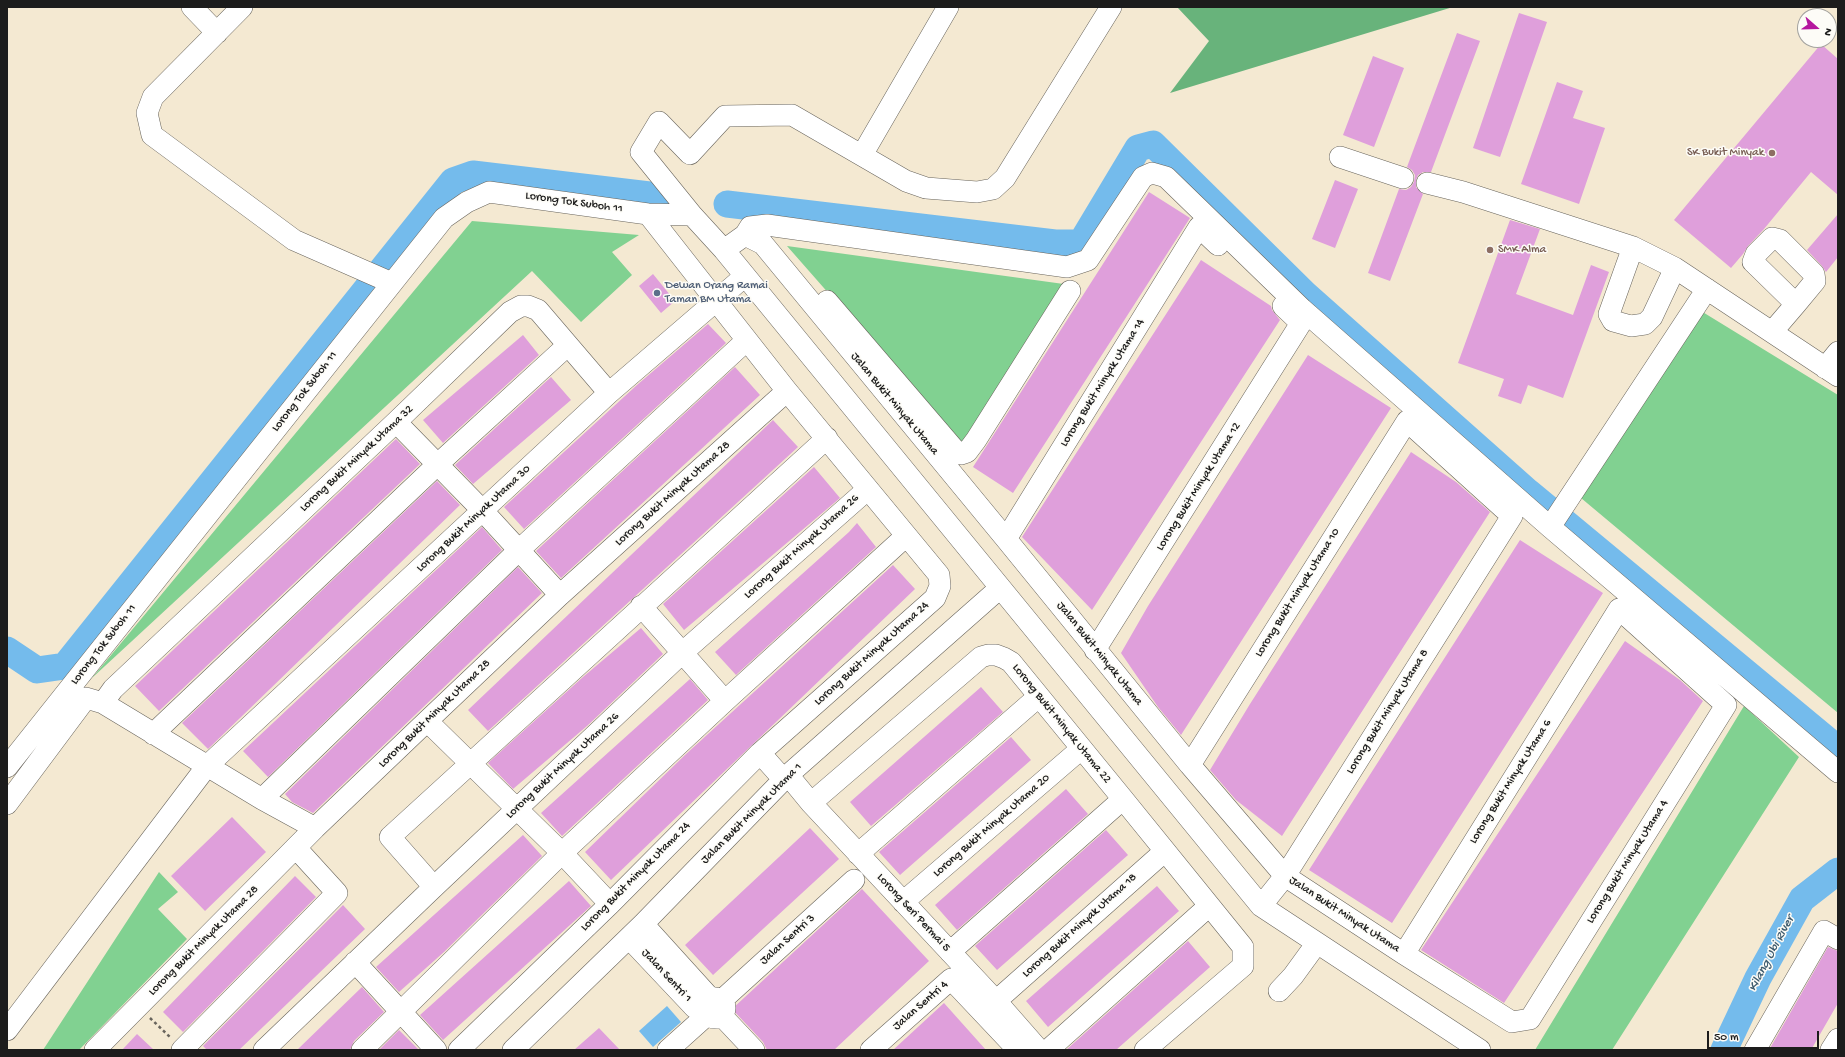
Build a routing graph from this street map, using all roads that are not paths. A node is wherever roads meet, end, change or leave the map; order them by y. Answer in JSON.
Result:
{"nodes":[{"id":1,"x":192,"y":7,"type":"edge"},
{"id":2,"x":242,"y":7,"type":"edge"},
{"id":3,"x":948,"y":7,"type":"edge"},
{"id":4,"x":1111,"y":7,"type":"edge"},
{"id":5,"x":217,"y":33,"type":"junction"},
{"id":6,"x":862,"y":155,"type":"junction"},
{"id":7,"x":1340,"y":157,"type":"dead end"},
{"id":8,"x":1403,"y":178,"type":"dead end"},
{"id":9,"x":1427,"y":183,"type":"dead end"},
{"id":10,"x":648,"y":214,"type":"junction"},
{"id":11,"x":692,"y":216,"type":"junction"},
{"id":12,"x":1199,"y":227,"type":"joint"},
{"id":13,"x":754,"y":240,"type":"junction"},
{"id":14,"x":1633,"y":247,"type":"junction"},
{"id":15,"x":724,"y":250,"type":"junction"},
{"id":16,"x":1675,"y":268,"type":"junction"},
{"id":17,"x":744,"y":276,"type":"junction"},
{"id":18,"x":381,"y":278,"type":"junction"},
{"id":19,"x":1707,"y":289,"type":"junction"},
{"id":20,"x":1070,"y":291,"type":"dead end"},
{"id":21,"x":716,"y":300,"type":"junction"},
{"id":22,"x":1796,"y":304,"type":"dead end"},
{"id":23,"x":1772,"y":332,"type":"junction"},
{"id":24,"x":747,"y":340,"type":"junction"},
{"id":25,"x":568,"y":345,"type":"junction"},
{"id":26,"x":1838,"y":352,"type":"edge"},
{"id":27,"x":1832,"y":372,"type":"edge"},
{"id":28,"x":787,"y":391,"type":"junction"},
{"id":29,"x":609,"y":393,"type":"junction"},
{"id":30,"x":1406,"y":421,"type":"joint"},
{"id":31,"x":396,"y":422,"type":"junction"},
{"id":32,"x":826,"y":438,"type":"junction"},
{"id":33,"x":438,"y":464,"type":"junction"},
{"id":34,"x":868,"y":489,"type":"junction"},
{"id":35,"x":482,"y":510,"type":"junction"},
{"id":36,"x":1552,"y":524,"type":"junction"},
{"id":37,"x":906,"y":536,"type":"junction"},
{"id":38,"x":1006,"y":538,"type":"junction"},
{"id":39,"x":519,"y":550,"type":"junction"},
{"id":40,"x":1000,"y":588,"type":"junction"},
{"id":41,"x":560,"y":595,"type":"junction"},
{"id":42,"x":641,"y":606,"type":"junction"},
{"id":43,"x":1619,"y":609,"type":"joint"},
{"id":44,"x":1095,"y":650,"type":"junction"},
{"id":45,"x":682,"y":653,"type":"junction"},
{"id":46,"x":1038,"y":697,"type":"junction"},
{"id":47,"x":725,"y":701,"type":"junction"},
{"id":48,"x":103,"y":704,"type":"junction"},
{"id":49,"x":427,"y":721,"type":"junction"},
{"id":50,"x":153,"y":734,"type":"junction"},
{"id":51,"x":765,"y":749,"type":"junction"},
{"id":52,"x":1081,"y":749,"type":"junction"},
{"id":53,"x":470,"y":764,"type":"junction"},
{"id":54,"x":1190,"y":765,"type":"junction"},
{"id":55,"x":207,"y":766,"type":"junction"},
{"id":56,"x":7,"y":767,"type":"edge"},
{"id":57,"x":1838,"y":772,"type":"edge"},
{"id":58,"x":788,"y":775,"type":"junction"},
{"id":59,"x":262,"y":799,"type":"junction"},
{"id":60,"x":1123,"y":799,"type":"junction"},
{"id":61,"x":811,"y":803,"type":"junction"},
{"id":62,"x":7,"y":804,"type":"edge"},
{"id":63,"x":518,"y":809,"type":"junction"},
{"id":64,"x":315,"y":828,"type":"junction"},
{"id":65,"x":296,"y":848,"type":"junction"},
{"id":66,"x":1164,"y":851,"type":"junction"},
{"id":67,"x":562,"y":853,"type":"junction"},
{"id":68,"x":858,"y":854,"type":"junction"},
{"id":69,"x":1285,"y":876,"type":"junction"},
{"id":70,"x":854,"y":880,"type":"dead end"},
{"id":71,"x":434,"y":887,"type":"junction"},
{"id":72,"x":903,"y":902,"type":"junction"},
{"id":73,"x":610,"y":904,"type":"junction"},
{"id":74,"x":1209,"y":906,"type":"junction"},
{"id":75,"x":1261,"y":906,"type":"junction"},
{"id":76,"x":636,"y":931,"type":"junction"},
{"id":77,"x":1838,"y":939,"type":"edge"},
{"id":78,"x":1317,"y":943,"type":"junction"},
{"id":79,"x":950,"y":952,"type":"junction"},
{"id":80,"x":1404,"y":954,"type":"junction"},
{"id":81,"x":356,"y":962,"type":"junction"},
{"id":82,"x":1279,"y":991,"type":"dead end"},
{"id":83,"x":996,"y":1001,"type":"junction"},
{"id":84,"x":713,"y":1008,"type":"junction"},
{"id":85,"x":401,"y":1012,"type":"junction"},
{"id":86,"x":1530,"y":1019,"type":"joint"},
{"id":87,"x":7,"y":1030,"type":"edge"},
{"id":88,"x":1838,"y":1039,"type":"edge"},
{"id":89,"x":95,"y":1050,"type":"edge"},
{"id":90,"x":182,"y":1050,"type":"edge"},
{"id":91,"x":264,"y":1050,"type":"edge"},
{"id":92,"x":362,"y":1050,"type":"edge"},
{"id":93,"x":436,"y":1050,"type":"edge"},
{"id":94,"x":458,"y":1050,"type":"edge"},
{"id":95,"x":513,"y":1050,"type":"edge"},
{"id":96,"x":668,"y":1050,"type":"edge"},
{"id":97,"x":754,"y":1050,"type":"edge"},
{"id":98,"x":871,"y":1050,"type":"edge"},
{"id":99,"x":1018,"y":1050,"type":"edge"},
{"id":100,"x":1039,"y":1050,"type":"edge"},
{"id":101,"x":1048,"y":1050,"type":"edge"},
{"id":102,"x":1145,"y":1050,"type":"edge"},
{"id":103,"x":1480,"y":1050,"type":"edge"},
{"id":104,"x":1755,"y":1050,"type":"edge"},
{"id":105,"x":1832,"y":1050,"type":"edge"}],
"edges":[{"from":1,"to":5,"type":"street"},
{"from":2,"to":5,"type":"street"},
{"from":3,"to":6,"type":"street"},
{"from":4,"to":6,"type":"street"},
{"from":5,"to":18,"type":"street"},
{"from":6,"to":11,"type":"street"},
{"from":7,"to":8,"type":"street"},
{"from":9,"to":14,"type":"street"},
{"from":10,"to":11,"type":"street","name":"Lorong Tok Suboh 11"},
{"from":10,"to":18,"type":"street","name":"Lorong Tok Suboh 11"},
{"from":10,"to":21,"type":"street","name":"Lorong Bukit Minyak Utama 24"},
{"from":11,"to":15,"type":"street"},
{"from":12,"to":38,"type":"street","name":"Lorong Bukit Minyak Utama 14"},
{"from":12,"to":44,"type":"street","name":"Lorong Bukit Minyak Utama 12"},
{"from":13,"to":15,"type":"street"},
{"from":13,"to":20,"type":"street"},
{"from":13,"to":36,"type":"street"},
{"from":13,"to":38,"type":"street","name":"Jalan Bukit Minyak Utama"},
{"from":14,"to":16,"type":"street"},
{"from":14,"to":16,"type":"street"},
{"from":15,"to":17,"type":"street"},
{"from":16,"to":19,"type":"street"},
{"from":17,"to":21,"type":"street","name":"Lorong Bukit Minyak Utama 30"},
{"from":17,"to":40,"type":"street"},
{"from":18,"to":56,"type":"street","name":"Lorong Tok Suboh 11"},
{"from":19,"to":23,"type":"street"},
{"from":19,"to":36,"type":"street"},
{"from":21,"to":24,"type":"street","name":"Lorong Bukit Minyak Utama 24"},
{"from":21,"to":29,"type":"street","name":"Lorong Bukit Minyak Utama 30"},
{"from":22,"to":23,"type":"street"},
{"from":23,"to":27,"type":"street"},
{"from":24,"to":28,"type":"street","name":"Lorong Bukit Minyak Utama 24"},
{"from":24,"to":39,"type":"street"},
{"from":25,"to":29,"type":"street","name":"Lorong Bukit Minyak Utama 32"},
{"from":25,"to":31,"type":"street","name":"Lorong Bukit Minyak Utama 32"},
{"from":25,"to":33,"type":"street"},
{"from":26,"to":27,"type":"street"},
{"from":28,"to":32,"type":"street","name":"Lorong Bukit Minyak Utama 24"},
{"from":28,"to":41,"type":"street","name":"Lorong Bukit Minyak Utama 28"},
{"from":29,"to":35,"type":"street","name":"Lorong Bukit Minyak Utama 30"},
{"from":30,"to":54,"type":"street","name":"Lorong Bukit Minyak Utama 10"},
{"from":30,"to":69,"type":"street","name":"Lorong Bukit Minyak Utama 8"},
{"from":31,"to":33,"type":"street"},
{"from":31,"to":48,"type":"street","name":"Lorong Bukit Minyak Utama 32"},
{"from":32,"to":34,"type":"street","name":"Lorong Bukit Minyak Utama 24"},
{"from":32,"to":42,"type":"street"},
{"from":33,"to":35,"type":"street"},
{"from":33,"to":50,"type":"street"},
{"from":34,"to":37,"type":"street","name":"Lorong Bukit Minyak Utama 24"},
{"from":34,"to":45,"type":"street","name":"Lorong Bukit Minyak Utama 26"},
{"from":35,"to":39,"type":"street"},
{"from":35,"to":55,"type":"street","name":"Lorong Bukit Minyak Utama 30"},
{"from":36,"to":57,"type":"street"},
{"from":37,"to":47,"type":"street"},
{"from":37,"to":51,"type":"street","name":"Lorong Bukit Minyak Utama 24"},
{"from":38,"to":44,"type":"street","name":"Jalan Bukit Minyak Utama"},
{"from":39,"to":41,"type":"street"},
{"from":39,"to":59,"type":"street"},
{"from":40,"to":58,"type":"street","name":"Jalan Bukit Minyak Utama 1"},
{"from":40,"to":75,"type":"street"},
{"from":41,"to":49,"type":"street","name":"Lorong Bukit Minyak Utama 28"},
{"from":42,"to":45,"type":"street"},
{"from":42,"to":53,"type":"street"},
{"from":43,"to":80,"type":"street","name":"Lorong Bukit Minyak Utama 6"},
{"from":43,"to":86,"type":"street","name":"Lorong Bukit Minyak Utama 4"},
{"from":44,"to":54,"type":"street","name":"Jalan Bukit Minyak Utama"},
{"from":45,"to":47,"type":"street"},
{"from":45,"to":63,"type":"street","name":"Lorong Bukit Minyak Utama 26"},
{"from":46,"to":52,"type":"street","name":"Lorong Bukit Minyak Utama 22"},
{"from":46,"to":61,"type":"street","name":"Lorong Bukit Minyak Utama 22"},
{"from":46,"to":68,"type":"street"},
{"from":47,"to":67,"type":"street"},
{"from":48,"to":50,"type":"street"},
{"from":48,"to":62,"type":"street"},
{"from":49,"to":53,"type":"street"},
{"from":49,"to":64,"type":"street","name":"Lorong Bukit Minyak Utama 28"},
{"from":50,"to":55,"type":"street"},
{"from":51,"to":58,"type":"street","name":"Lorong Seri Permai 5"},
{"from":51,"to":73,"type":"street","name":"Lorong Bukit Minyak Utama 24"},
{"from":52,"to":60,"type":"street","name":"Lorong Bukit Minyak Utama 22"},
{"from":52,"to":72,"type":"street","name":"Lorong Bukit Minyak Utama 20"},
{"from":53,"to":63,"type":"street"},
{"from":53,"to":71,"type":"street"},
{"from":54,"to":69,"type":"street","name":"Jalan Bukit Minyak Utama"},
{"from":55,"to":59,"type":"street"},
{"from":55,"to":87,"type":"street","name":"Lorong Bukit Minyak Utama 30"},
{"from":58,"to":61,"type":"street","name":"Lorong Seri Permai 5"},
{"from":58,"to":76,"type":"street","name":"Jalan Bukit Minyak Utama 1"},
{"from":59,"to":64,"type":"street"},
{"from":60,"to":66,"type":"street","name":"Lorong Bukit Minyak Utama 22"},
{"from":60,"to":79,"type":"street"},
{"from":61,"to":68,"type":"street","name":"Lorong Seri Permai 5"},
{"from":63,"to":67,"type":"street"},
{"from":63,"to":71,"type":"street","name":"Lorong Bukit Minyak Utama 26"},
{"from":64,"to":65,"type":"street","name":"Lorong Bukit Minyak Utama 28"},
{"from":65,"to":89,"type":"street","name":"Lorong Bukit Minyak Utama 28"},
{"from":65,"to":90,"type":"street"},
{"from":66,"to":74,"type":"street","name":"Lorong Bukit Minyak Utama 22"},
{"from":66,"to":83,"type":"street","name":"Lorong Bukit Minyak Utama 18"},
{"from":67,"to":73,"type":"street"},
{"from":67,"to":85,"type":"street"},
{"from":68,"to":72,"type":"street","name":"Lorong Seri Permai 5"},
{"from":69,"to":75,"type":"street","name":"Lorong Bukit Minyak Utama 8"},
{"from":69,"to":80,"type":"street","name":"Jalan Bukit Minyak Utama"},
{"from":70,"to":84,"type":"street","name":"Jalan Sentri 3"},
{"from":71,"to":81,"type":"street","name":"Lorong Bukit Minyak Utama 26"},
{"from":72,"to":79,"type":"street","name":"Lorong Seri Permai 5"},
{"from":73,"to":94,"type":"street","name":"Lorong Bukit Minyak Utama 24"},
{"from":74,"to":101,"type":"street"},
{"from":74,"to":102,"type":"street","name":"Lorong Bukit Minyak Utama 22"},
{"from":75,"to":78,"type":"street"},
{"from":76,"to":84,"type":"street","name":"Jalan Sentri 1"},
{"from":76,"to":95,"type":"street","name":"Jalan Bukit Minyak Utama 1"},
{"from":77,"to":104,"type":"street"},
{"from":78,"to":82,"type":"street"},
{"from":78,"to":103,"type":"street"},
{"from":79,"to":83,"type":"street","name":"Lorong Seri Permai 5"},
{"from":80,"to":86,"type":"street","name":"Jalan Bukit Minyak Utama"},
{"from":81,"to":85,"type":"street"},
{"from":81,"to":91,"type":"street","name":"Lorong Bukit Minyak Utama 26"},
{"from":83,"to":100,"type":"street","name":"Lorong Seri Permai 5"},
{"from":84,"to":96,"type":"street","name":"Jalan Sentri 3"},
{"from":84,"to":97,"type":"street","name":"Jalan Sentri 1"},
{"from":85,"to":92,"type":"street"},
{"from":85,"to":93,"type":"street"},
{"from":88,"to":105,"type":"street"},
{"from":98,"to":99,"type":"street","name":"Jalan Sentri 4"}]}
